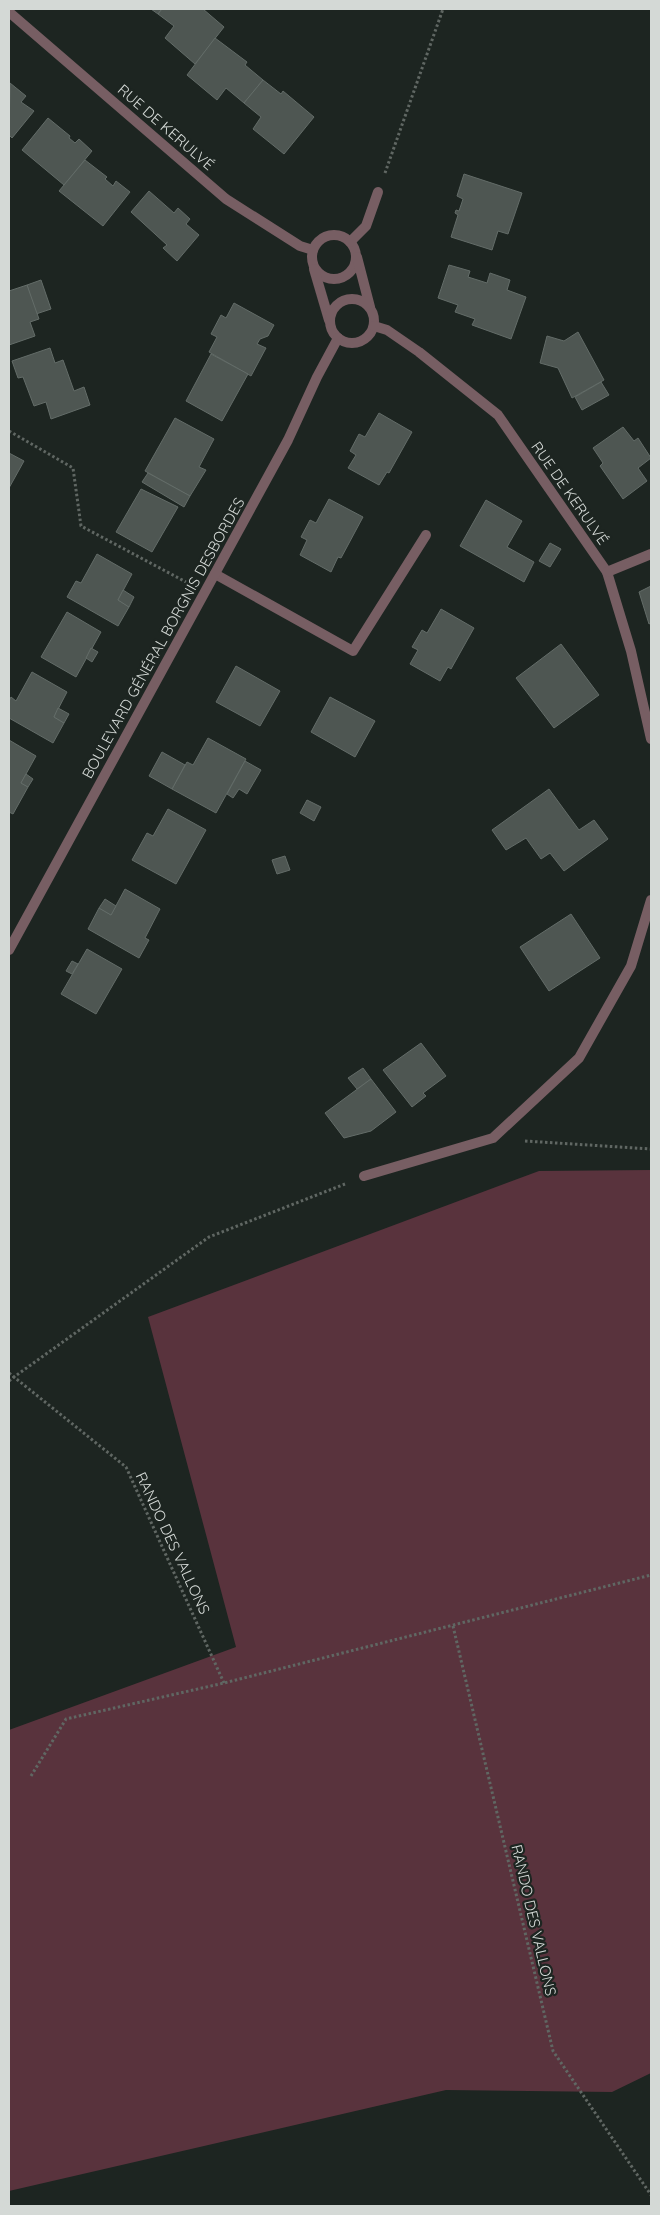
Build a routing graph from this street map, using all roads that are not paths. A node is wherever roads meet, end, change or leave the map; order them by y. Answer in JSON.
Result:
{"nodes":[{"id":1,"x":9,"y":12,"type":"edge"},
{"id":2,"x":378,"y":192,"type":"road end"},
{"id":3,"x":350,"y":242,"type":"junction"},
{"id":4,"x":313,"y":250,"type":"junction"},
{"id":5,"x":357,"y":256,"type":"junction"},
{"id":6,"x":313,"y":264,"type":"junction"},
{"id":7,"x":370,"y":307,"type":"junction"},
{"id":8,"x":329,"y":320,"type":"junction"},
{"id":9,"x":374,"y":326,"type":"junction"},
{"id":10,"x":338,"y":338,"type":"junction"},
{"id":11,"x":426,"y":536,"type":"dead end"},
{"id":12,"x":651,"y":554,"type":"edge"},
{"id":13,"x":607,"y":572,"type":"junction"},
{"id":14,"x":214,"y":574,"type":"junction"},
{"id":15,"x":651,"y":738,"type":"edge"},
{"id":16,"x":651,"y":900,"type":"edge"},
{"id":17,"x":9,"y":950,"type":"edge"},
{"id":18,"x":364,"y":1176,"type":"road end"}],
"edges":[{"from":1,"to":4,"type":"street","name":"RUE DE KERULVÉ"},
{"from":2,"to":3,"type":"street"},
{"from":3,"to":4,"type":"street"},
{"from":3,"to":5,"type":"street"},
{"from":4,"to":6,"type":"street"},
{"from":5,"to":6,"type":"street"},
{"from":5,"to":7,"type":"street"},
{"from":6,"to":8,"type":"street"},
{"from":7,"to":8,"type":"street"},
{"from":7,"to":9,"type":"street"},
{"from":8,"to":10,"type":"street"},
{"from":9,"to":10,"type":"street"},
{"from":9,"to":13,"type":"street","name":"RUE DE KERULVÉ"},
{"from":10,"to":14,"type":"street","name":"BOULEVARD GÉNÉRAL BORGNIS DESBORDES"},
{"from":11,"to":14,"type":"street"},
{"from":12,"to":13,"type":"street"},
{"from":13,"to":15,"type":"street","name":"RUE DE KERULVÉ"},
{"from":14,"to":17,"type":"street","name":"BOULEVARD GÉNÉRAL BORGNIS DESBORDES"},
{"from":16,"to":18,"type":"street"}]}
